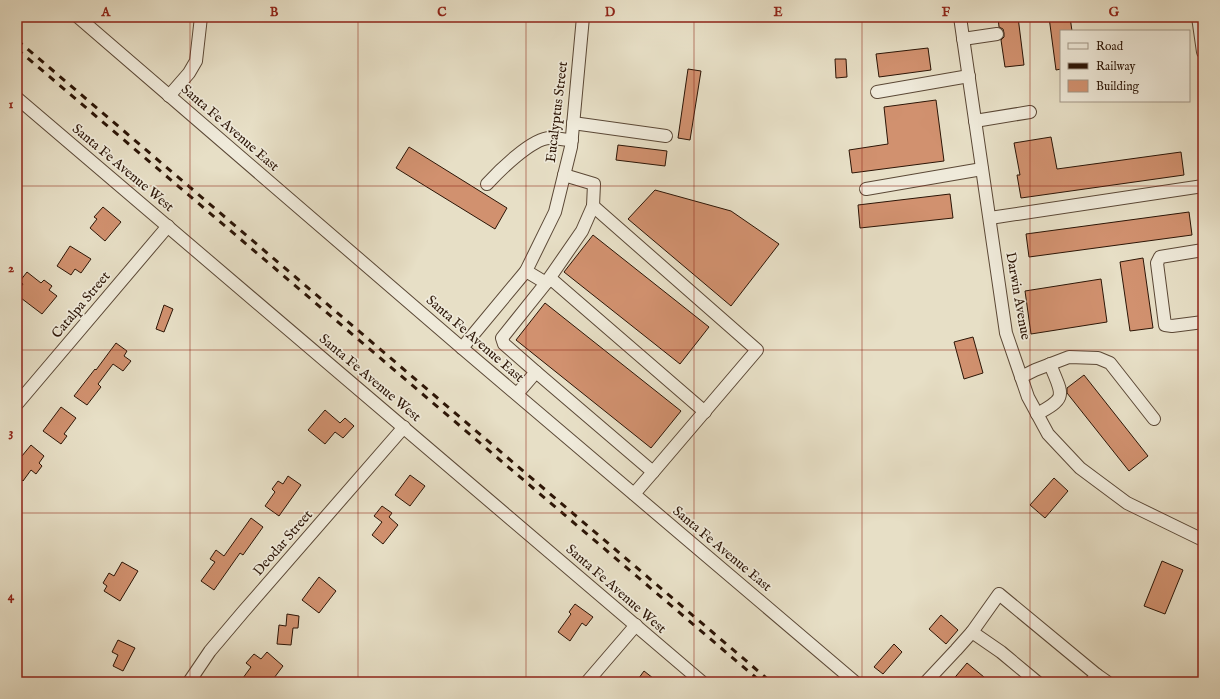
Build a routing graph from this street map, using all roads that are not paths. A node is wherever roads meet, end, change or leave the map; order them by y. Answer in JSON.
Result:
{"nodes":[{"id":1,"x":78,"y":17,"type":"edge"},
{"id":2,"x":200,"y":17,"type":"edge"},
{"id":3,"x":583,"y":17,"type":"edge"},
{"id":4,"x":960,"y":17,"type":"edge"},
{"id":5,"x":1198,"y":17,"type":"edge"},
{"id":6,"x":997,"y":34,"type":"dead end"},
{"id":7,"x":964,"y":39,"type":"junction"},
{"id":8,"x":1203,"y":52,"type":"edge"},
{"id":9,"x":969,"y":76,"type":"junction"},
{"id":10,"x":877,"y":92,"type":"dead end"},
{"id":11,"x":169,"y":96,"type":"junction"},
{"id":12,"x":17,"y":98,"type":"edge"},
{"id":13,"x":1030,"y":112,"type":"dead end"},
{"id":14,"x":976,"y":121,"type":"junction"},
{"id":15,"x":573,"y":123,"type":"junction"},
{"id":16,"x":666,"y":136,"type":"dead end"},
{"id":17,"x":572,"y":140,"type":"junction"},
{"id":18,"x":982,"y":169,"type":"junction"},
{"id":19,"x":564,"y":175,"type":"junction"},
{"id":20,"x":487,"y":184,"type":"dead end"},
{"id":21,"x":1203,"y":186,"type":"edge"},
{"id":22,"x":866,"y":189,"type":"dead end"},
{"id":23,"x":593,"y":206,"type":"junction"},
{"id":24,"x":990,"y":218,"type":"junction"},
{"id":25,"x":168,"y":226,"type":"junction"},
{"id":26,"x":1203,"y":250,"type":"edge"},
{"id":27,"x":526,"y":272,"type":"junction"},
{"id":28,"x":548,"y":281,"type":"junction"},
{"id":29,"x":1203,"y":322,"type":"edge"},
{"id":30,"x":462,"y":348,"type":"junction"},
{"id":31,"x":1050,"y":364,"type":"junction"},
{"id":32,"x":536,"y":372,"type":"junction"},
{"id":33,"x":1021,"y":377,"type":"junction"},
{"id":34,"x":517,"y":394,"type":"junction"},
{"id":35,"x":17,"y":404,"type":"edge"},
{"id":36,"x":705,"y":412,"type":"junction"},
{"id":37,"x":1037,"y":414,"type":"junction"},
{"id":38,"x":1154,"y":419,"type":"dead end"},
{"id":39,"x":404,"y":427,"type":"junction"},
{"id":40,"x":653,"y":472,"type":"junction"},
{"id":41,"x":634,"y":494,"type":"junction"},
{"id":42,"x":1203,"y":540,"type":"edge"},
{"id":43,"x":636,"y":625,"type":"junction"},
{"id":44,"x":972,"y":632,"type":"junction"},
{"id":45,"x":1098,"y":680,"type":"edge"},
{"id":46,"x":189,"y":682,"type":"edge"},
{"id":47,"x":587,"y":682,"type":"edge"},
{"id":48,"x":702,"y":682,"type":"edge"},
{"id":49,"x":855,"y":682,"type":"edge"},
{"id":50,"x":926,"y":682,"type":"edge"},
{"id":51,"x":1037,"y":682,"type":"edge"}],
"edges":[{"from":1,"to":11,"type":"street","name":"Santa Fe Avenue East"},
{"from":2,"to":11,"type":"street"},
{"from":3,"to":15,"type":"street","name":"Eucalyptus Street"},
{"from":4,"to":7,"type":"street","name":"Darwin Avenue"},
{"from":5,"to":8,"type":"street"},
{"from":6,"to":7,"type":"street"},
{"from":7,"to":9,"type":"street","name":"Darwin Avenue"},
{"from":9,"to":10,"type":"street"},
{"from":9,"to":14,"type":"street","name":"Darwin Avenue"},
{"from":11,"to":30,"type":"street","name":"Santa Fe Avenue East"},
{"from":12,"to":25,"type":"street","name":"Santa Fe Avenue West"},
{"from":13,"to":14,"type":"street"},
{"from":14,"to":18,"type":"street","name":"Darwin Avenue"},
{"from":15,"to":16,"type":"street"},
{"from":15,"to":17,"type":"street","name":"Eucalyptus Street"},
{"from":17,"to":19,"type":"street","name":"Eucalyptus Street"},
{"from":17,"to":20,"type":"street"},
{"from":18,"to":22,"type":"street"},
{"from":18,"to":24,"type":"street","name":"Darwin Avenue"},
{"from":19,"to":23,"type":"street"},
{"from":19,"to":27,"type":"street","name":"Eucalyptus Street"},
{"from":21,"to":24,"type":"street"},
{"from":23,"to":28,"type":"street"},
{"from":23,"to":36,"type":"street"},
{"from":24,"to":33,"type":"street","name":"Darwin Avenue"},
{"from":25,"to":35,"type":"street","name":"Catalpa Street"},
{"from":25,"to":39,"type":"street","name":"Santa Fe Avenue West"},
{"from":26,"to":29,"type":"street"},
{"from":27,"to":28,"type":"street"},
{"from":27,"to":30,"type":"street","name":"Eucalyptus Street"},
{"from":28,"to":32,"type":"street"},
{"from":28,"to":36,"type":"street"},
{"from":30,"to":34,"type":"street","name":"Santa Fe Avenue East"},
{"from":31,"to":33,"type":"street"},
{"from":31,"to":37,"type":"street"},
{"from":31,"to":38,"type":"street"},
{"from":32,"to":34,"type":"street"},
{"from":32,"to":40,"type":"street"},
{"from":33,"to":37,"type":"street","name":"Darwin Avenue"},
{"from":34,"to":41,"type":"street","name":"Santa Fe Avenue East"},
{"from":36,"to":40,"type":"street"},
{"from":37,"to":42,"type":"street","name":"Darwin Avenue"},
{"from":39,"to":43,"type":"street","name":"Santa Fe Avenue West"},
{"from":39,"to":46,"type":"street","name":"Deodar Street"},
{"from":40,"to":41,"type":"street"},
{"from":41,"to":49,"type":"street","name":"Santa Fe Avenue East"},
{"from":43,"to":47,"type":"street"},
{"from":43,"to":48,"type":"street","name":"Santa Fe Avenue West"},
{"from":44,"to":45,"type":"street"},
{"from":44,"to":50,"type":"street"},
{"from":44,"to":51,"type":"street"}]}
